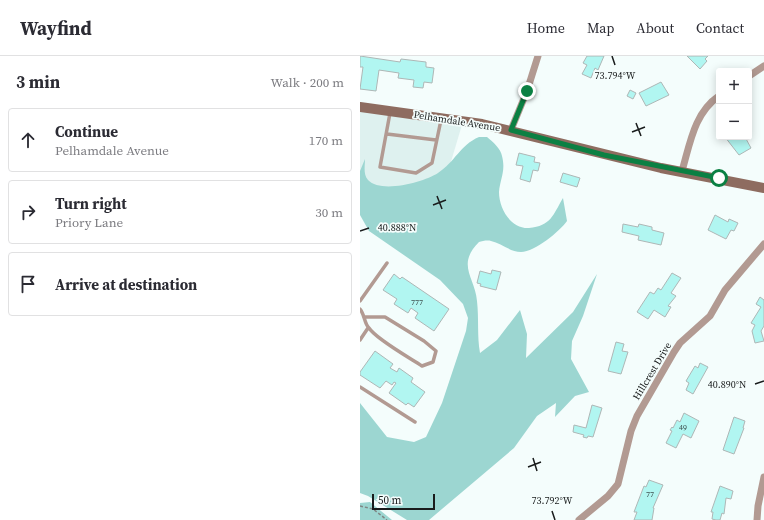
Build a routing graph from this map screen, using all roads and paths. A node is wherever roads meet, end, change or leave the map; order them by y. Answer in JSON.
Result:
{"nodes":[{"id":1,"x":538,"y":56,"type":"edge"},
{"id":2,"x":764,"y":66,"type":"edge"},
{"id":3,"x":752,"y":74,"type":"edge"},
{"id":4,"x":716,"y":98,"type":"edge"},
{"id":5,"x":360,"y":107,"type":"edge"},
{"id":6,"x":390,"y":111,"type":"junction"},
{"id":7,"x":442,"y":117,"type":"junction"},
{"id":8,"x":511,"y":130,"type":"junction"},
{"id":9,"x":387,"y":134,"type":"junction"},
{"id":10,"x":436,"y":140,"type":"junction"},
{"id":11,"x":682,"y":171,"type":"junction"},
{"id":12,"x":764,"y":188,"type":"edge"},
{"id":13,"x":764,"y":244,"type":"edge"},
{"id":14,"x":387,"y":263,"type":"dead end"},
{"id":15,"x":360,"y":301,"type":"edge"},
{"id":16,"x":360,"y":309,"type":"edge"},
{"id":17,"x":365,"y":317,"type":"junction"},
{"id":18,"x":368,"y":328,"type":"junction"},
{"id":19,"x":360,"y":340,"type":"edge"},
{"id":20,"x":360,"y":387,"type":"edge"},
{"id":21,"x":414,"y":422,"type":"dead end"},
{"id":22,"x":764,"y":477,"type":"edge"},
{"id":23,"x":360,"y":506,"type":"edge"},
{"id":24,"x":387,"y":520,"type":"edge"},
{"id":25,"x":579,"y":520,"type":"edge"},
{"id":26,"x":757,"y":520,"type":"edge"}],
"edges":[{"from":1,"to":8,"type":"street"},
{"from":2,"to":3,"type":"street"},
{"from":4,"to":11,"type":"street"},
{"from":5,"to":6,"type":"street","name":"Pelhamdale Avenue"},
{"from":6,"to":7,"type":"street","name":"Pelhamdale Avenue"},
{"from":6,"to":9,"type":"lane"},
{"from":7,"to":8,"type":"street","name":"Pelhamdale Avenue"},
{"from":7,"to":10,"type":"lane"},
{"from":8,"to":11,"type":"street","name":"Pelhamdale Avenue"},
{"from":9,"to":10,"type":"lane"},
{"from":9,"to":10,"type":"lane"},
{"from":11,"to":12,"type":"street","name":"Pelhamdale Avenue"},
{"from":13,"to":25,"type":"street","name":"Hillcrest Drive"},
{"from":14,"to":15,"type":"lane"},
{"from":16,"to":17,"type":"lane"},
{"from":17,"to":18,"type":"lane"},
{"from":17,"to":18,"type":"lane"},
{"from":18,"to":19,"type":"lane"},
{"from":20,"to":21,"type":"lane"},
{"from":22,"to":26,"type":"street"},
{"from":23,"to":24,"type":"path"}]}
